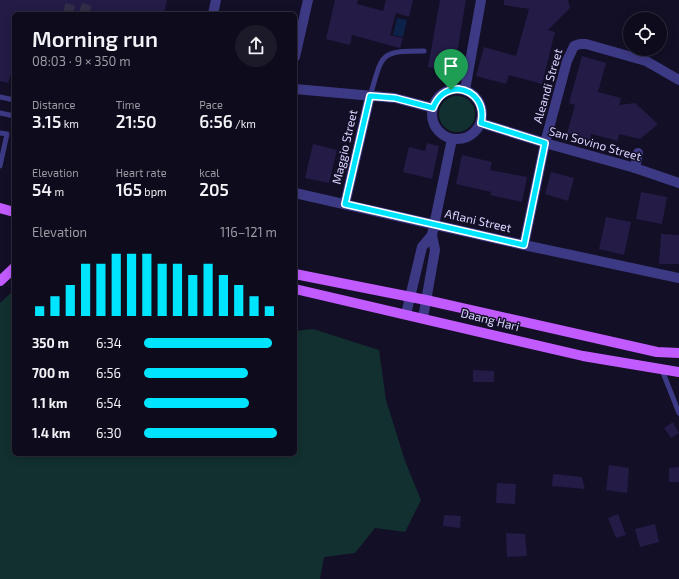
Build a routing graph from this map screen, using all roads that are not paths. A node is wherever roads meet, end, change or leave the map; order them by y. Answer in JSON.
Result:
{"nodes":[{"id":1,"x":216,"y":0,"type":"edge"},
{"id":2,"x":308,"y":0,"type":"edge"},
{"id":3,"x":480,"y":0,"type":"edge"},
{"id":4,"x":213,"y":12,"type":"edge"},
{"id":5,"x":297,"y":48,"type":"edge"},
{"id":6,"x":424,"y":51,"type":"dead end"},
{"id":7,"x":679,"y":80,"type":"edge"},
{"id":8,"x":297,"y":89,"type":"edge"},
{"id":9,"x":465,"y":90,"type":"junction"},
{"id":10,"x":370,"y":96,"type":"junction"},
{"id":11,"x":0,"y":98,"type":"edge"},
{"id":12,"x":12,"y":100,"type":"edge"},
{"id":13,"x":433,"y":108,"type":"junction"},
{"id":14,"x":0,"y":113,"type":"edge"},
{"id":15,"x":12,"y":116,"type":"edge"},
{"id":16,"x":481,"y":123,"type":"junction"},
{"id":17,"x":0,"y":133,"type":"edge"},
{"id":18,"x":452,"y":139,"type":"junction"},
{"id":19,"x":545,"y":143,"type":"junction"},
{"id":20,"x":638,"y":153,"type":"dead end"},
{"id":21,"x":0,"y":166,"type":"edge"},
{"id":22,"x":635,"y":168,"type":"junction"},
{"id":23,"x":679,"y":183,"type":"edge"},
{"id":24,"x":297,"y":193,"type":"edge"},
{"id":25,"x":345,"y":204,"type":"junction"},
{"id":26,"x":0,"y":208,"type":"edge"},
{"id":27,"x":12,"y":211,"type":"edge"},
{"id":28,"x":433,"y":230,"type":"junction"},
{"id":29,"x":524,"y":245,"type":"junction"},
{"id":30,"x":297,"y":274,"type":"edge"},
{"id":31,"x":679,"y":278,"type":"edge"},
{"id":32,"x":297,"y":289,"type":"edge"},
{"id":33,"x":409,"y":296,"type":"junction"},
{"id":34,"x":426,"y":300,"type":"junction"},
{"id":35,"x":406,"y":314,"type":"junction"},
{"id":36,"x":423,"y":318,"type":"junction"},
{"id":37,"x":679,"y":353,"type":"edge"},
{"id":38,"x":662,"y":370,"type":"junction"},
{"id":39,"x":679,"y":372,"type":"edge"},
{"id":40,"x":679,"y":412,"type":"edge"}],
"edges":[{"from":1,"to":4,"type":"street"},
{"from":2,"to":5,"type":"street"},
{"from":3,"to":9,"type":"street"},
{"from":6,"to":10,"type":"lane"},
{"from":7,"to":19,"type":"street","name":"Aleandi Street"},
{"from":8,"to":10,"type":"street"},
{"from":9,"to":13,"type":"street"},
{"from":9,"to":16,"type":"street"},
{"from":10,"to":13,"type":"street"},
{"from":10,"to":25,"type":"street","name":"Maggio Street"},
{"from":11,"to":12,"type":"lane"},
{"from":13,"to":18,"type":"street"},
{"from":14,"to":15,"type":"lane"},
{"from":16,"to":18,"type":"street"},
{"from":16,"to":19,"type":"street","name":"San Sovino Street"},
{"from":17,"to":21,"type":"lane"},
{"from":18,"to":28,"type":"street"},
{"from":19,"to":22,"type":"street","name":"San Sovino Street"},
{"from":19,"to":29,"type":"street","name":"Aleandi Street"},
{"from":20,"to":22,"type":"street"},
{"from":22,"to":23,"type":"street","name":"San Sovino Street"},
{"from":24,"to":25,"type":"street","name":"Aflani Street"},
{"from":25,"to":28,"type":"street","name":"Aflani Street"},
{"from":26,"to":27,"type":"main road"},
{"from":28,"to":29,"type":"street","name":"Aflani Street"},
{"from":28,"to":33,"type":"street"},
{"from":28,"to":34,"type":"street"},
{"from":29,"to":31,"type":"street","name":"Aflani Street"},
{"from":30,"to":33,"type":"main road","name":"Daang Hari"},
{"from":32,"to":35,"type":"main road","name":"Daang Hari"},
{"from":33,"to":34,"type":"main road","name":"Daang Hari"},
{"from":33,"to":35,"type":"street"},
{"from":34,"to":36,"type":"street"},
{"from":34,"to":37,"type":"main road","name":"Daang Hari"},
{"from":35,"to":36,"type":"main road","name":"Daang Hari"},
{"from":36,"to":38,"type":"main road","name":"Daang Hari"},
{"from":38,"to":39,"type":"main road","name":"Daang Hari"},
{"from":38,"to":40,"type":"lane"}]}
